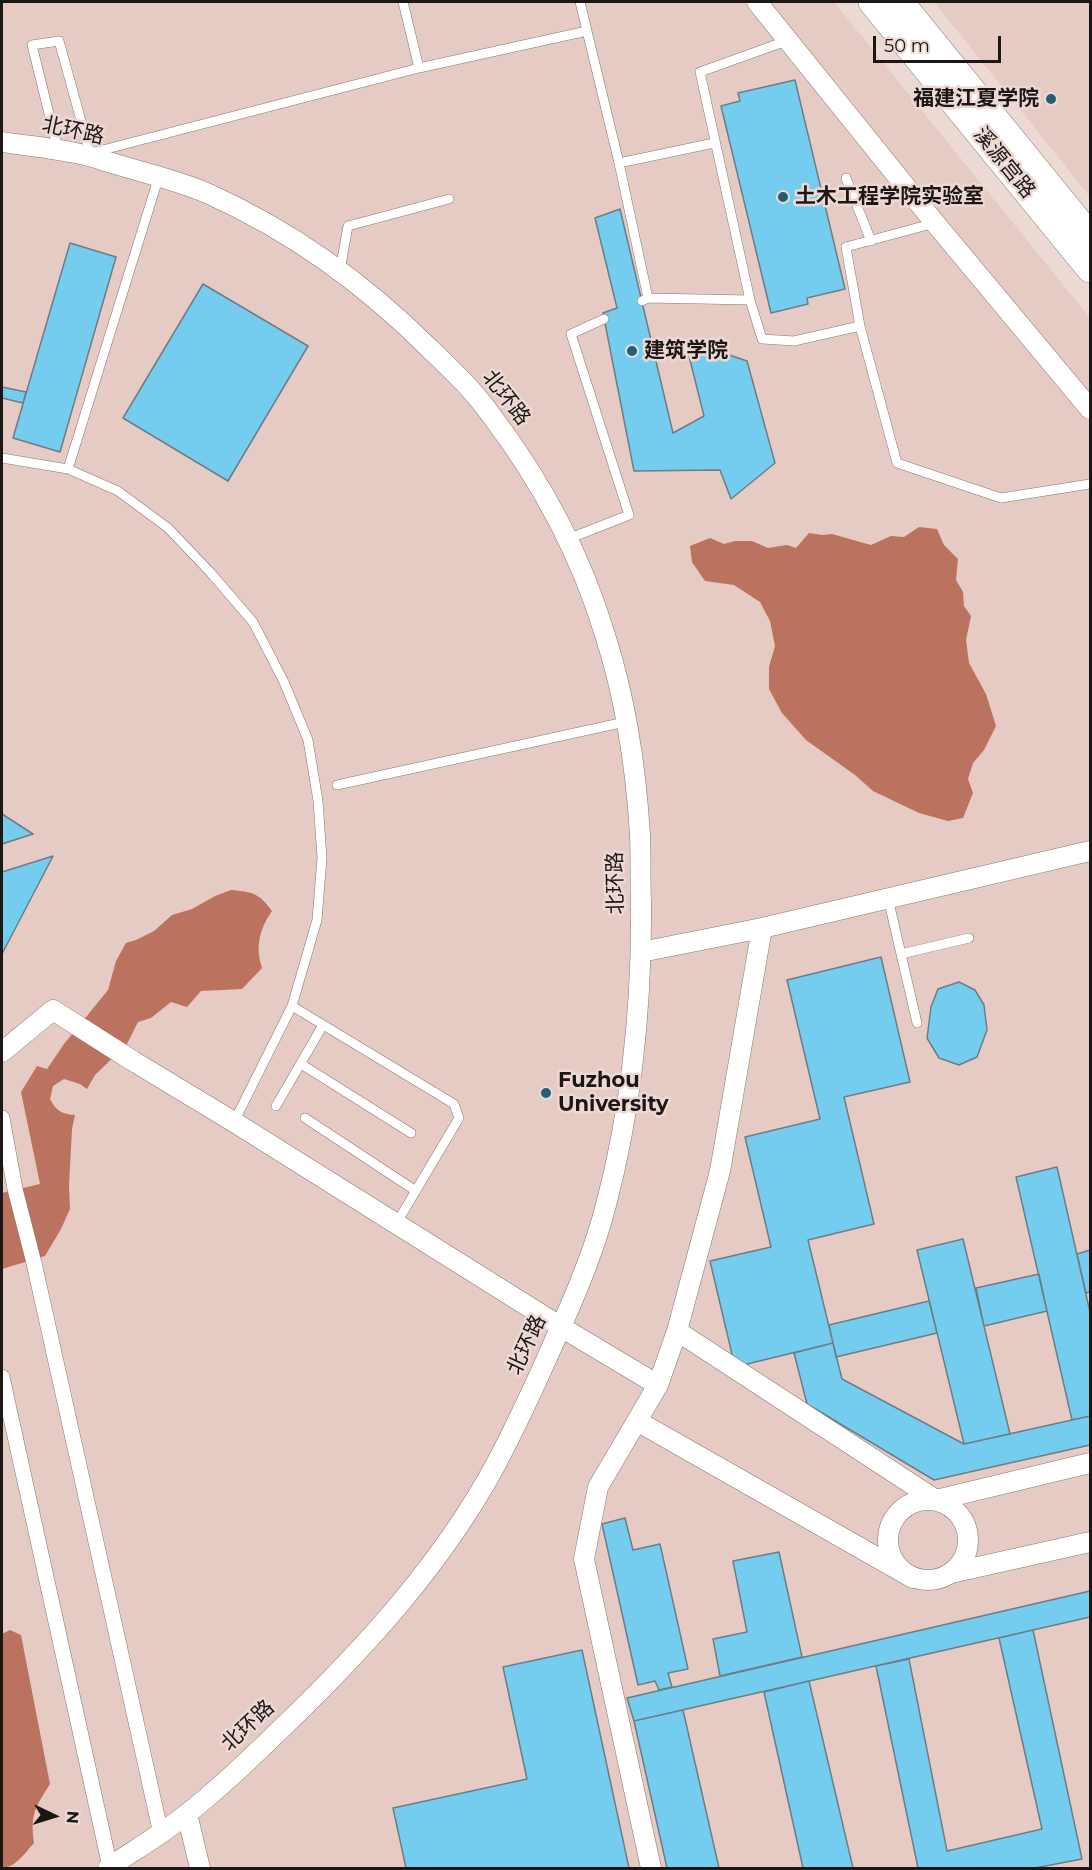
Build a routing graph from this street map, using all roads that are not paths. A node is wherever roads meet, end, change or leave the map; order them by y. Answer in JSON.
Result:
{"nodes":[{"id":1,"x":403,"y":2,"type":"edge"},
{"id":2,"x":580,"y":2,"type":"edge"},
{"id":3,"x":757,"y":2,"type":"edge"},
{"id":4,"x":872,"y":2,"type":"edge"},
{"id":5,"x":900,"y":2,"type":"edge"},
{"id":6,"x":587,"y":31,"type":"junction"},
{"id":7,"x":789,"y":40,"type":"junction"},
{"id":8,"x":419,"y":68,"type":"junction"},
{"id":9,"x":2,"y":142,"type":"edge"},
{"id":10,"x":714,"y":143,"type":"junction"},
{"id":11,"x":58,"y":150,"type":"junction"},
{"id":12,"x":87,"y":154,"type":"junction"},
{"id":13,"x":619,"y":163,"type":"junction"},
{"id":14,"x":159,"y":176,"type":"junction"},
{"id":15,"x":846,"y":178,"type":"dead end"},
{"id":16,"x":448,"y":199,"type":"dead end"},
{"id":17,"x":935,"y":223,"type":"junction"},
{"id":18,"x":1090,"y":236,"type":"edge"},
{"id":19,"x":871,"y":241,"type":"junction"},
{"id":20,"x":1090,"y":269,"type":"edge"},
{"id":21,"x":340,"y":270,"type":"junction"},
{"id":22,"x":750,"y":300,"type":"junction"},
{"id":23,"x":604,"y":319,"type":"dead end"},
{"id":24,"x":860,"y":326,"type":"junction"},
{"id":25,"x":1090,"y":409,"type":"edge"},
{"id":26,"x":2,"y":458,"type":"edge"},
{"id":27,"x":68,"y":469,"type":"junction"},
{"id":28,"x":1090,"y":484,"type":"edge"},
{"id":29,"x":568,"y":539,"type":"junction"},
{"id":30,"x":625,"y":722,"type":"junction"},
{"id":31,"x":337,"y":785,"type":"dead end"},
{"id":32,"x":1090,"y":851,"type":"edge"},
{"id":33,"x":888,"y":898,"type":"junction"},
{"id":34,"x":762,"y":928,"type":"junction"},
{"id":35,"x":969,"y":938,"type":"dead end"},
{"id":36,"x":641,"y":952,"type":"junction"},
{"id":37,"x":901,"y":954,"type":"junction"},
{"id":38,"x":292,"y":1006,"type":"junction"},
{"id":39,"x":917,"y":1023,"type":"dead end"},
{"id":40,"x":323,"y":1025,"type":"junction"},
{"id":41,"x":2,"y":1052,"type":"edge"},
{"id":42,"x":301,"y":1064,"type":"junction"},
{"id":43,"x":276,"y":1106,"type":"dead end"},
{"id":44,"x":2,"y":1118,"type":"edge"},
{"id":45,"x":305,"y":1118,"type":"dead end"},
{"id":46,"x":234,"y":1122,"type":"junction"},
{"id":47,"x":411,"y":1133,"type":"dead end"},
{"id":48,"x":416,"y":1191,"type":"junction"},
{"id":49,"x":396,"y":1224,"type":"junction"},
{"id":50,"x":561,"y":1327,"type":"junction"},
{"id":51,"x":677,"y":1331,"type":"junction"},
{"id":52,"x":2,"y":1377,"type":"edge"},
{"id":53,"x":658,"y":1385,"type":"junction"},
{"id":54,"x":637,"y":1421,"type":"junction"},
{"id":55,"x":1090,"y":1463,"type":"edge"},
{"id":56,"x":936,"y":1500,"type":"junction"},
{"id":57,"x":1090,"y":1542,"type":"edge"},
{"id":58,"x":951,"y":1573,"type":"junction"},
{"id":59,"x":913,"y":1578,"type":"junction"},
{"id":60,"x":187,"y":1814,"type":"junction"},
{"id":61,"x":161,"y":1834,"type":"junction"},
{"id":62,"x":109,"y":1868,"type":"edge"},
{"id":63,"x":200,"y":1869,"type":"edge"},
{"id":64,"x":651,"y":1869,"type":"edge"}],
"edges":[{"from":1,"to":8,"type":"lane"},
{"from":2,"to":6,"type":"lane"},
{"from":3,"to":7,"type":"street"},
{"from":4,"to":20,"type":"main road","name":"溪源宫路"},
{"from":5,"to":18,"type":"main road","name":"溪源宫路"},
{"from":6,"to":8,"type":"lane"},
{"from":6,"to":13,"type":"lane"},
{"from":7,"to":10,"type":"lane"},
{"from":7,"to":17,"type":"street"},
{"from":8,"to":12,"type":"lane"},
{"from":9,"to":11,"type":"street","name":"北环路"},
{"from":10,"to":13,"type":"lane"},
{"from":10,"to":22,"type":"lane"},
{"from":11,"to":12,"type":"street","name":"北环路"},
{"from":11,"to":12,"type":"lane"},
{"from":12,"to":14,"type":"street","name":"北环路"},
{"from":13,"to":22,"type":"lane"},
{"from":14,"to":21,"type":"street","name":"北环路"},
{"from":14,"to":27,"type":"lane"},
{"from":15,"to":19,"type":"lane"},
{"from":16,"to":21,"type":"lane"},
{"from":17,"to":19,"type":"lane"},
{"from":17,"to":25,"type":"street"},
{"from":19,"to":24,"type":"lane"},
{"from":21,"to":29,"type":"street","name":"北环路"},
{"from":22,"to":24,"type":"lane"},
{"from":23,"to":29,"type":"lane"},
{"from":24,"to":28,"type":"lane"},
{"from":26,"to":27,"type":"lane"},
{"from":27,"to":38,"type":"lane"},
{"from":29,"to":30,"type":"street","name":"北环路"},
{"from":30,"to":31,"type":"lane"},
{"from":30,"to":36,"type":"street","name":"北环路"},
{"from":32,"to":33,"type":"street"},
{"from":33,"to":34,"type":"street"},
{"from":33,"to":37,"type":"lane"},
{"from":34,"to":36,"type":"street"},
{"from":34,"to":51,"type":"street"},
{"from":35,"to":37,"type":"lane"},
{"from":36,"to":50,"type":"street","name":"北环路"},
{"from":37,"to":39,"type":"lane"},
{"from":38,"to":40,"type":"lane"},
{"from":38,"to":46,"type":"lane"},
{"from":40,"to":42,"type":"lane"},
{"from":40,"to":48,"type":"lane"},
{"from":41,"to":46,"type":"street"},
{"from":42,"to":43,"type":"lane"},
{"from":42,"to":47,"type":"lane"},
{"from":44,"to":61,"type":"street"},
{"from":45,"to":48,"type":"lane"},
{"from":46,"to":49,"type":"street"},
{"from":48,"to":49,"type":"lane"},
{"from":49,"to":50,"type":"street"},
{"from":50,"to":53,"type":"street"},
{"from":50,"to":60,"type":"street","name":"北环路"},
{"from":51,"to":53,"type":"street"},
{"from":51,"to":56,"type":"street"},
{"from":52,"to":62,"type":"street"},
{"from":53,"to":54,"type":"street"},
{"from":54,"to":59,"type":"street"},
{"from":54,"to":64,"type":"street"},
{"from":55,"to":56,"type":"street"},
{"from":56,"to":58,"type":"street"},
{"from":56,"to":59,"type":"street"},
{"from":57,"to":58,"type":"street"},
{"from":58,"to":59,"type":"street"},
{"from":60,"to":61,"type":"street","name":"北环路"},
{"from":60,"to":63,"type":"street"},
{"from":61,"to":62,"type":"street","name":"北环路"}]}
